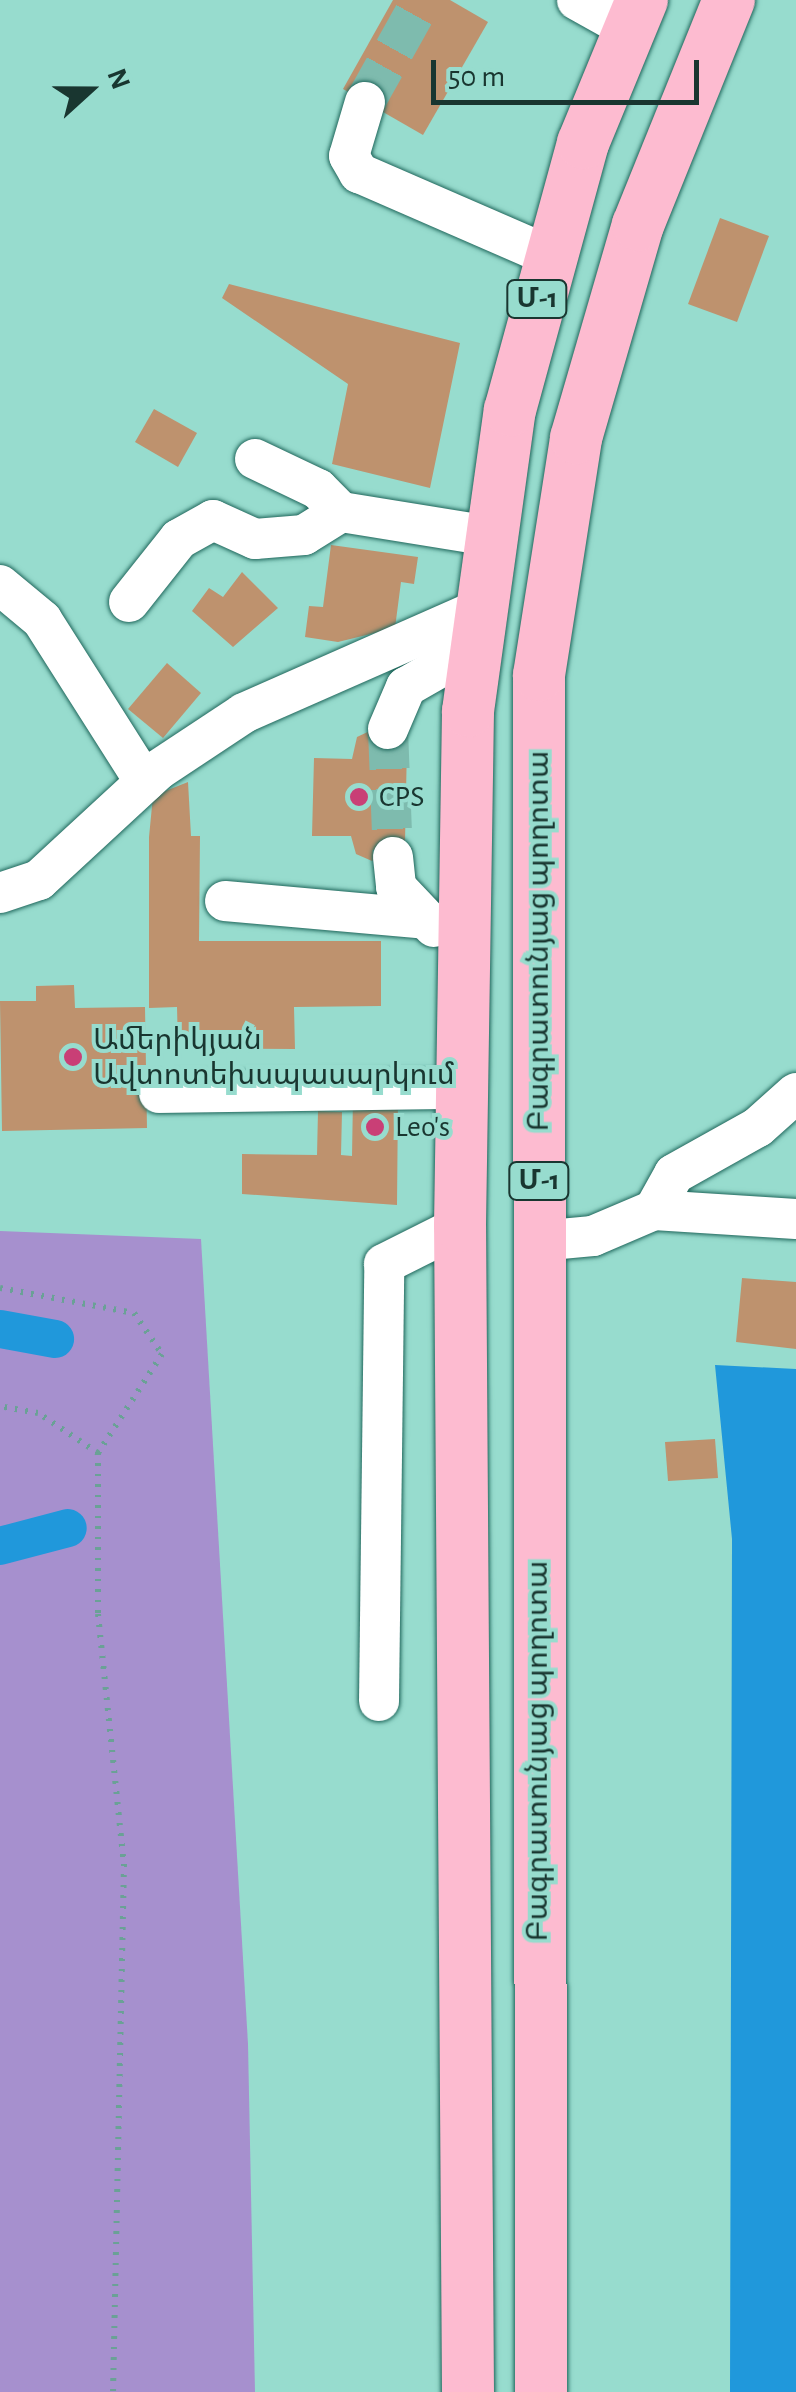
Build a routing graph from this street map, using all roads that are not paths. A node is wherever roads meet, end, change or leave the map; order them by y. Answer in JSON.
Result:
{"nodes":[{"id":1,"x":577,"y":0,"type":"edge"},
{"id":2,"x":729,"y":0,"type":"edge"},
{"id":3,"x":635,"y":15,"type":"edge"},
{"id":4,"x":364,"y":102,"type":"tunnel mouth"},
{"id":5,"x":548,"y":255,"type":"junction"},
{"id":6,"x":256,"y":459,"type":"dead end"},
{"id":7,"x":341,"y":512,"type":"junction"},
{"id":8,"x":490,"y":536,"type":"junction"},
{"id":9,"x":0,"y":585,"type":"edge"},
{"id":10,"x":129,"y":602,"type":"dead end"},
{"id":11,"x":476,"y":629,"type":"junction"},
{"id":12,"x":388,"y":729,"type":"tunnel mouth"},
{"id":13,"x":145,"y":782,"type":"junction"},
{"id":14,"x":393,"y":858,"type":"tunnel mouth"},
{"id":15,"x":0,"y":893,"type":"edge"},
{"id":16,"x":225,"y":901,"type":"dead end"},
{"id":17,"x":418,"y":918,"type":"junction"},
{"id":18,"x":463,"y":942,"type":"junction"},
{"id":19,"x":460,"y":1089,"type":"junction"},
{"id":20,"x":796,"y":1093,"type":"edge"},
{"id":21,"x":159,"y":1094,"type":"dead end"},
{"id":22,"x":758,"y":1127,"type":"junction"},
{"id":23,"x":796,"y":1140,"type":"edge"},
{"id":24,"x":654,"y":1210,"type":"junction"},
{"id":25,"x":796,"y":1219,"type":"edge"},
{"id":26,"x":460,"y":1226,"type":"junction"},
{"id":27,"x":539,"y":1241,"type":"junction"},
{"id":28,"x":460,"y":1440,"type":"junction"},
{"id":29,"x":538,"y":1442,"type":"junction"},
{"id":30,"x":379,"y":1701,"type":"dead end"},
{"id":31,"x":468,"y":2392,"type":"edge"},
{"id":32,"x":541,"y":2392,"type":"edge"}],
"edges":[{"from":1,"to":3,"type":"street"},
{"from":2,"to":27,"type":"main road","name":"Բագրատունյաց պողոտա","number":"Մ-1"},
{"from":3,"to":5,"type":"main road","number":"Մ-1"},
{"from":4,"to":5,"type":"street"},
{"from":5,"to":8,"type":"main road","number":"Մ-1"},
{"from":6,"to":7,"type":"street"},
{"from":7,"to":8,"type":"street"},
{"from":7,"to":10,"type":"street"},
{"from":8,"to":11,"type":"main road","number":"Մ-1"},
{"from":9,"to":13,"type":"street"},
{"from":11,"to":12,"type":"street"},
{"from":11,"to":13,"type":"street"},
{"from":11,"to":18,"type":"main road","number":"Մ-1"},
{"from":13,"to":15,"type":"street"},
{"from":14,"to":17,"type":"street"},
{"from":16,"to":17,"type":"street"},
{"from":17,"to":18,"type":"street"},
{"from":18,"to":19,"type":"main road","number":"Մ-1"},
{"from":19,"to":21,"type":"street"},
{"from":19,"to":26,"type":"main road","number":"Մ-1"},
{"from":20,"to":22,"type":"street"},
{"from":22,"to":23,"type":"street"},
{"from":22,"to":24,"type":"street"},
{"from":24,"to":25,"type":"street"},
{"from":24,"to":27,"type":"street"},
{"from":26,"to":28,"type":"main road","number":"Մ-1"},
{"from":26,"to":30,"type":"street"},
{"from":27,"to":29,"type":"main road","name":"Բագրատունյաց պողոտա","number":"Մ-1"},
{"from":28,"to":29,"type":"main road"},
{"from":28,"to":31,"type":"main road","number":"Մ-1"},
{"from":29,"to":32,"type":"main road","name":"Բագրատունյաց պողոտա","number":"Մ-1"}]}
